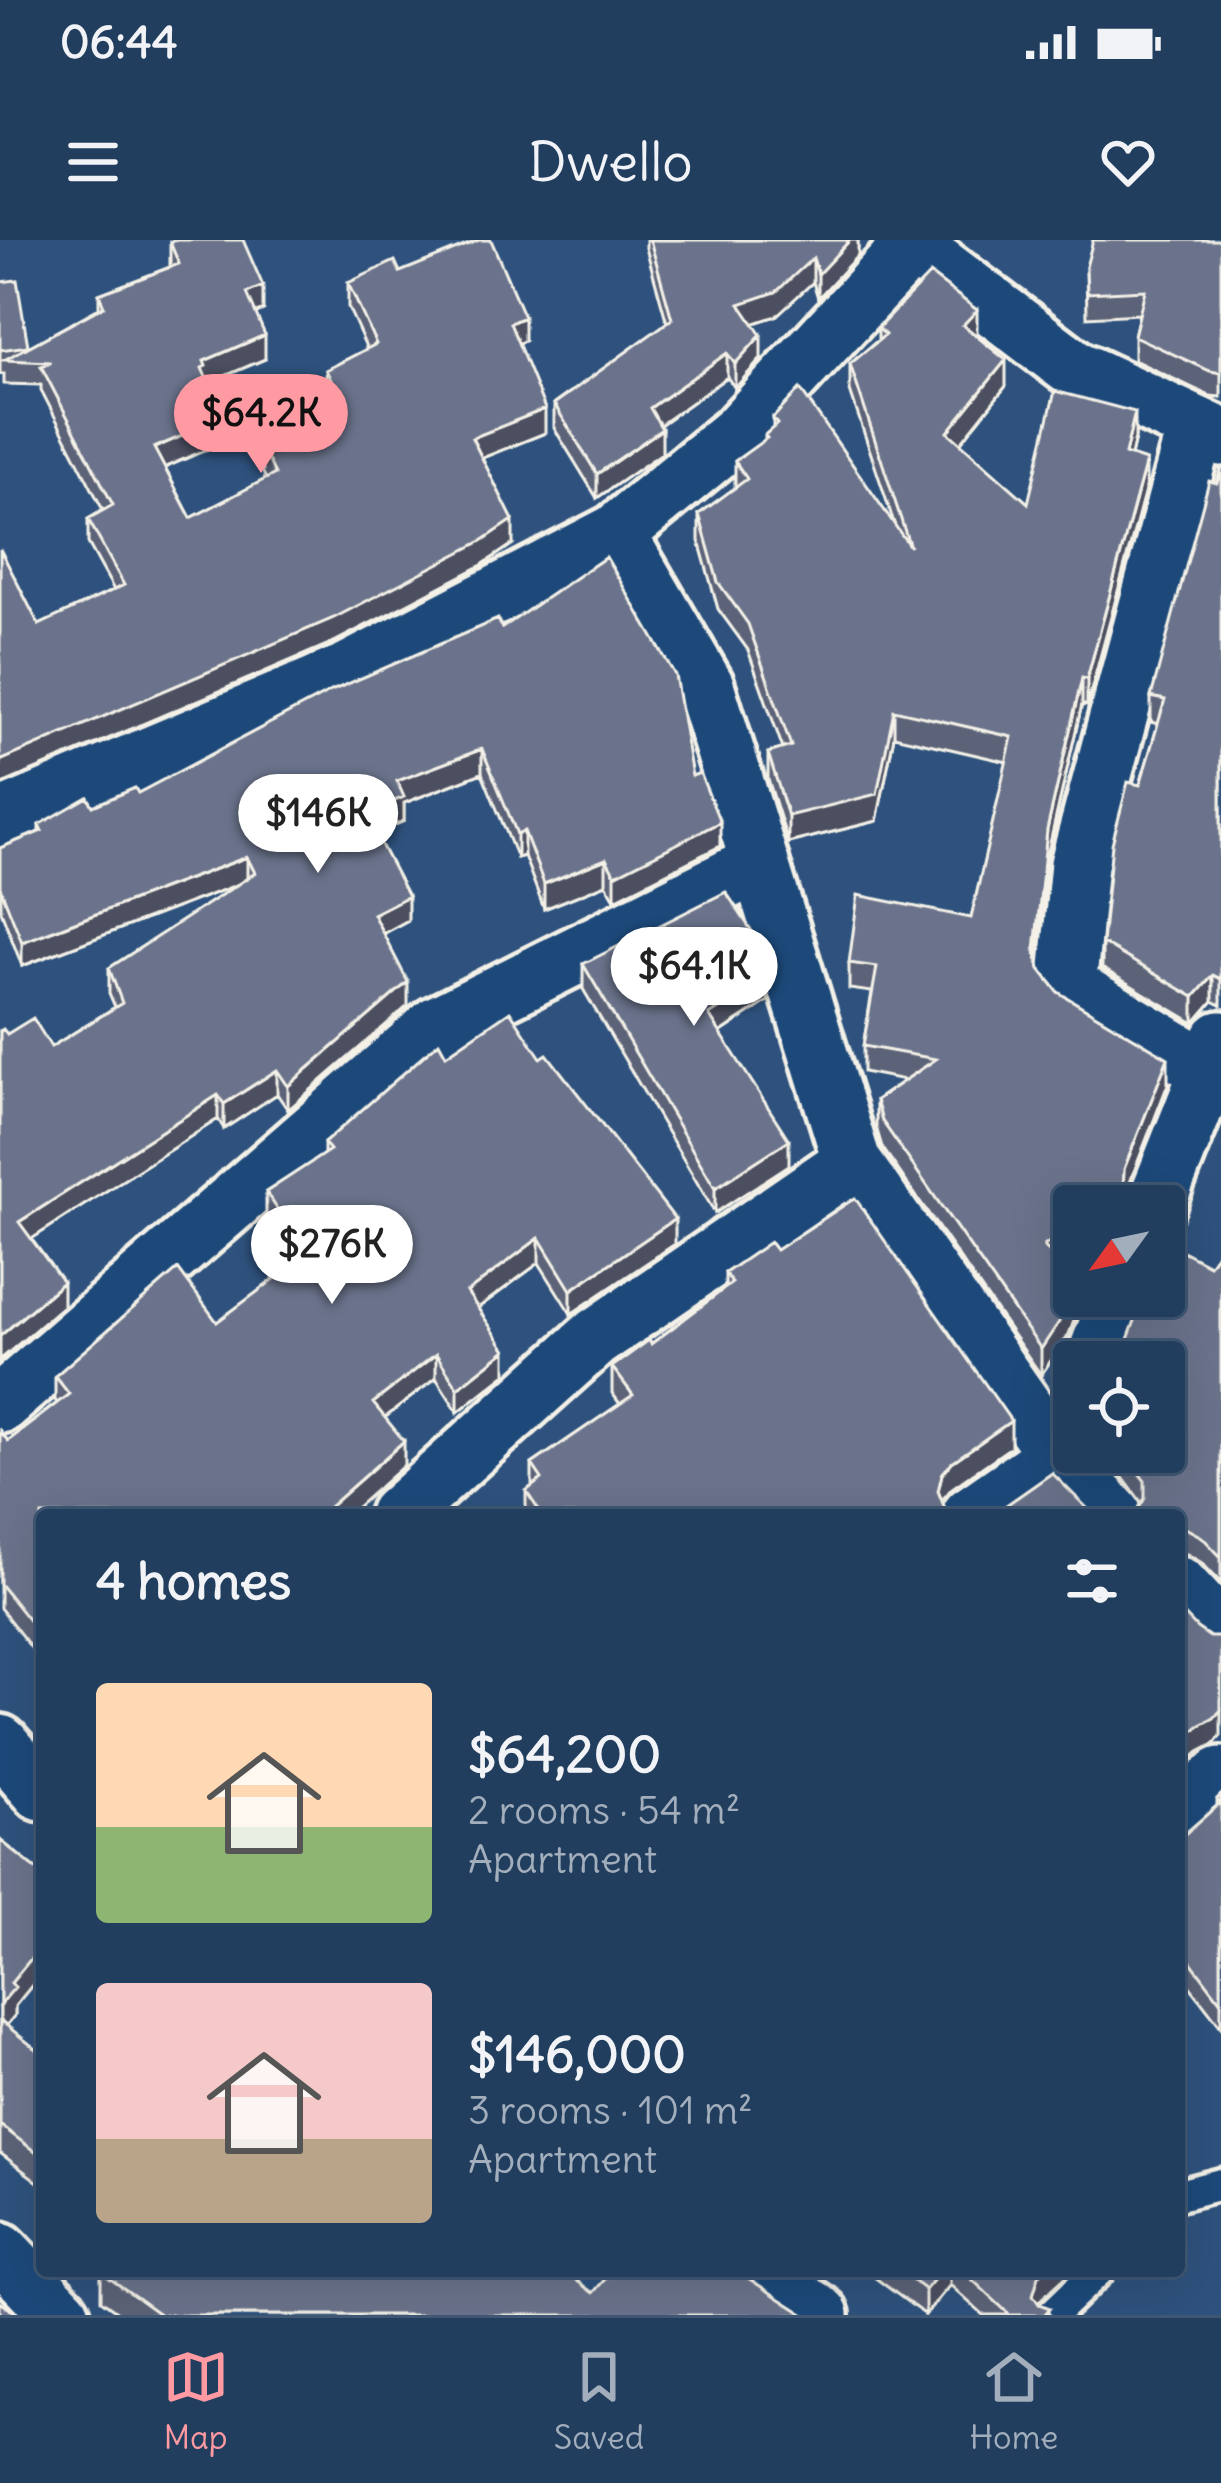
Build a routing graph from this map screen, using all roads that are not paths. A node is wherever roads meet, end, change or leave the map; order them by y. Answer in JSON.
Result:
{"nodes":[{"id":1,"x":915,"y":243,"type":"edge"},
{"id":2,"x":1208,"y":432,"type":"edge"},
{"id":3,"x":616,"y":533,"type":"junction"},
{"id":4,"x":0,"y":819,"type":"edge"},
{"id":5,"x":760,"y":863,"type":"junction"},
{"id":6,"x":1215,"y":1055,"type":"edge"},
{"id":7,"x":852,"y":1162,"type":"junction"},
{"id":8,"x":1163,"y":1185,"type":"edge"},
{"id":9,"x":0,"y":1404,"type":"edge"},
{"id":10,"x":1053,"y":1419,"type":"edge"},
{"id":11,"x":1053,"y":1444,"type":"edge"},
{"id":12,"x":1088,"y":1473,"type":"edge"},
{"id":13,"x":405,"y":1509,"type":"edge"},
{"id":14,"x":977,"y":1509,"type":"edge"},
{"id":15,"x":1109,"y":1509,"type":"edge"},
{"id":16,"x":1185,"y":1592,"type":"edge"},
{"id":17,"x":1221,"y":1631,"type":"edge"},
{"id":18,"x":0,"y":1744,"type":"edge"},
{"id":19,"x":1221,"y":1776,"type":"edge"},
{"id":20,"x":36,"y":1785,"type":"edge"},
{"id":21,"x":1185,"y":1809,"type":"edge"},
{"id":22,"x":1221,"y":2184,"type":"edge"},
{"id":23,"x":1185,"y":2193,"type":"edge"},
{"id":24,"x":0,"y":2251,"type":"edge"},
{"id":25,"x":764,"y":2277,"type":"edge"},
{"id":26,"x":1093,"y":2277,"type":"edge"},
{"id":27,"x":61,"y":2315,"type":"edge"},
{"id":28,"x":820,"y":2315,"type":"edge"},
{"id":29,"x":1052,"y":2315,"type":"edge"}],
"edges":[{"from":1,"to":2,"type":"street"},
{"from":1,"to":3,"type":"street"},
{"from":2,"to":6,"type":"street"},
{"from":3,"to":4,"type":"street"},
{"from":3,"to":5,"type":"street"},
{"from":5,"to":7,"type":"street"},
{"from":5,"to":9,"type":"street"},
{"from":6,"to":8,"type":"street"},
{"from":7,"to":10,"type":"street"},
{"from":7,"to":13,"type":"street"},
{"from":11,"to":14,"type":"street"},
{"from":12,"to":15,"type":"street"},
{"from":16,"to":17,"type":"street"},
{"from":18,"to":20,"type":"street"},
{"from":19,"to":21,"type":"street"},
{"from":22,"to":23,"type":"lane"},
{"from":24,"to":27,"type":"street"},
{"from":25,"to":28,"type":"street"},
{"from":26,"to":29,"type":"lane"}]}
